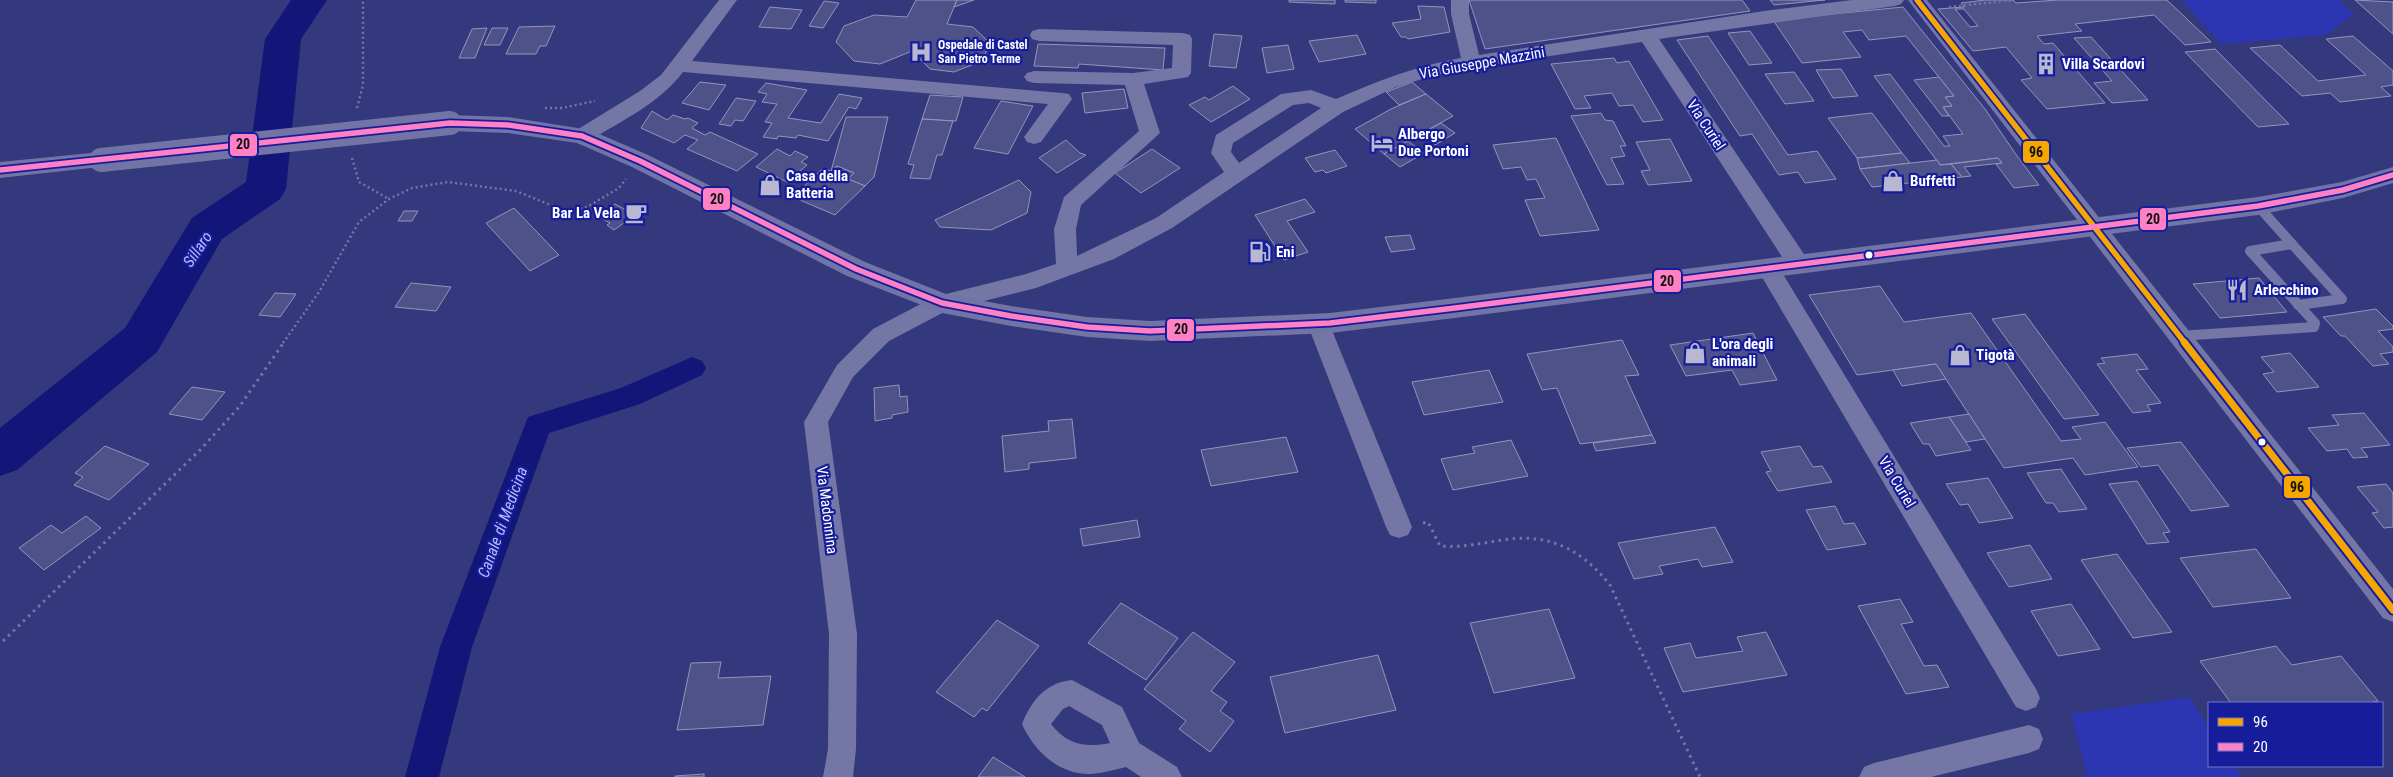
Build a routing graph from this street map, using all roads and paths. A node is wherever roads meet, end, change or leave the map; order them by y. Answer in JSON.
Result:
{"nodes":[{"id":1,"x":728,"y":0,"type":"edge"},
{"id":2,"x":1460,"y":0,"type":"edge"},
{"id":3,"x":1759,"y":0,"type":"edge"},
{"id":4,"x":1895,"y":0,"type":"edge"},
{"id":5,"x":1918,"y":0,"type":"edge"},
{"id":6,"x":1772,"y":16,"type":"junction"},
{"id":7,"x":1039,"y":35,"type":"dead end"},
{"id":8,"x":1648,"y":36,"type":"junction"},
{"id":9,"x":1471,"y":62,"type":"junction"},
{"id":10,"x":679,"y":66,"type":"junction"},
{"id":11,"x":1034,"y":77,"type":"dead end"},
{"id":12,"x":1133,"y":79,"type":"junction"},
{"id":13,"x":601,"y":99,"type":"dead end"},
{"id":14,"x":1336,"y":107,"type":"junction"},
{"id":15,"x":543,"y":108,"type":"dead end"},
{"id":16,"x":582,"y":136,"type":"junction"},
{"id":17,"x":1034,"y":137,"type":"dead end"},
{"id":18,"x":640,"y":161,"type":"junction"},
{"id":19,"x":0,"y":170,"type":"edge"},
{"id":20,"x":1236,"y":174,"type":"junction"},
{"id":21,"x":2393,"y":175,"type":"edge"},
{"id":22,"x":2258,"y":206,"type":"junction"},
{"id":23,"x":2094,"y":226,"type":"junction"},
{"id":24,"x":2292,"y":244,"type":"junction"},
{"id":25,"x":1798,"y":263,"type":"junction"},
{"id":26,"x":1767,"y":267,"type":"junction"},
{"id":27,"x":1067,"y":269,"type":"junction"},
{"id":28,"x":942,"y":303,"type":"junction"},
{"id":29,"x":2298,"y":305,"type":"junction"},
{"id":30,"x":1318,"y":323,"type":"junction"},
{"id":31,"x":2179,"y":336,"type":"junction"},
{"id":32,"x":1400,"y":527,"type":"joint"},
{"id":33,"x":2393,"y":610,"type":"edge"},
{"id":34,"x":3,"y":641,"type":"dead end"},
{"id":35,"x":2026,"y":698,"type":"dead end"},
{"id":36,"x":2028,"y":739,"type":"dead end"},
{"id":37,"x":1129,"y":754,"type":"dead end"},
{"id":38,"x":838,"y":777,"type":"edge"},
{"id":39,"x":1167,"y":777,"type":"edge"},
{"id":40,"x":1700,"y":777,"type":"edge"},
{"id":41,"x":1874,"y":777,"type":"edge"}],
"edges":[{"from":1,"to":10,"type":"street"},
{"from":2,"to":9,"type":"street"},
{"from":3,"to":6,"type":"street"},
{"from":4,"to":6,"type":"street","name":"Via Giuseppe Mazzini"},
{"from":5,"to":23,"type":"street"},
{"from":6,"to":8,"type":"street","name":"Via Giuseppe Mazzini"},
{"from":7,"to":12,"type":"street"},
{"from":8,"to":9,"type":"street","name":"Via Giuseppe Mazzini"},
{"from":8,"to":25,"type":"street","name":"Via Curiel"},
{"from":9,"to":14,"type":"street","name":"Via Giuseppe Mazzini"},
{"from":10,"to":16,"type":"street"},
{"from":10,"to":17,"type":"street"},
{"from":11,"to":12,"type":"street"},
{"from":12,"to":27,"type":"street"},
{"from":13,"to":15,"type":"path"},
{"from":14,"to":20,"type":"street","name":"Via Giuseppe Mazzini"},
{"from":14,"to":20,"type":"street"},
{"from":16,"to":18,"type":"main road"},
{"from":16,"to":19,"type":"main road","bridge":true},
{"from":18,"to":28,"type":"main road"},
{"from":18,"to":34,"type":"path"},
{"from":20,"to":27,"type":"street","name":"Via Giuseppe Mazzini"},
{"from":21,"to":22,"type":"main road"},
{"from":22,"to":23,"type":"main road"},
{"from":22,"to":24,"type":"lane"},
{"from":23,"to":25,"type":"main road"},
{"from":23,"to":31,"type":"street"},
{"from":24,"to":29,"type":"lane"},
{"from":24,"to":29,"type":"lane"},
{"from":25,"to":26,"type":"main road"},
{"from":26,"to":30,"type":"main road"},
{"from":26,"to":35,"type":"street","name":"Via Curiel"},
{"from":27,"to":28,"type":"street","name":"Via Giuseppe Mazzini"},
{"from":28,"to":30,"type":"main road"},
{"from":28,"to":38,"type":"street","name":"Via Madonnina"},
{"from":29,"to":31,"type":"lane"},
{"from":30,"to":32,"type":"street"},
{"from":31,"to":33,"type":"street"},
{"from":32,"to":40,"type":"path"},
{"from":36,"to":41,"type":"street"},
{"from":37,"to":39,"type":"street"}]}
